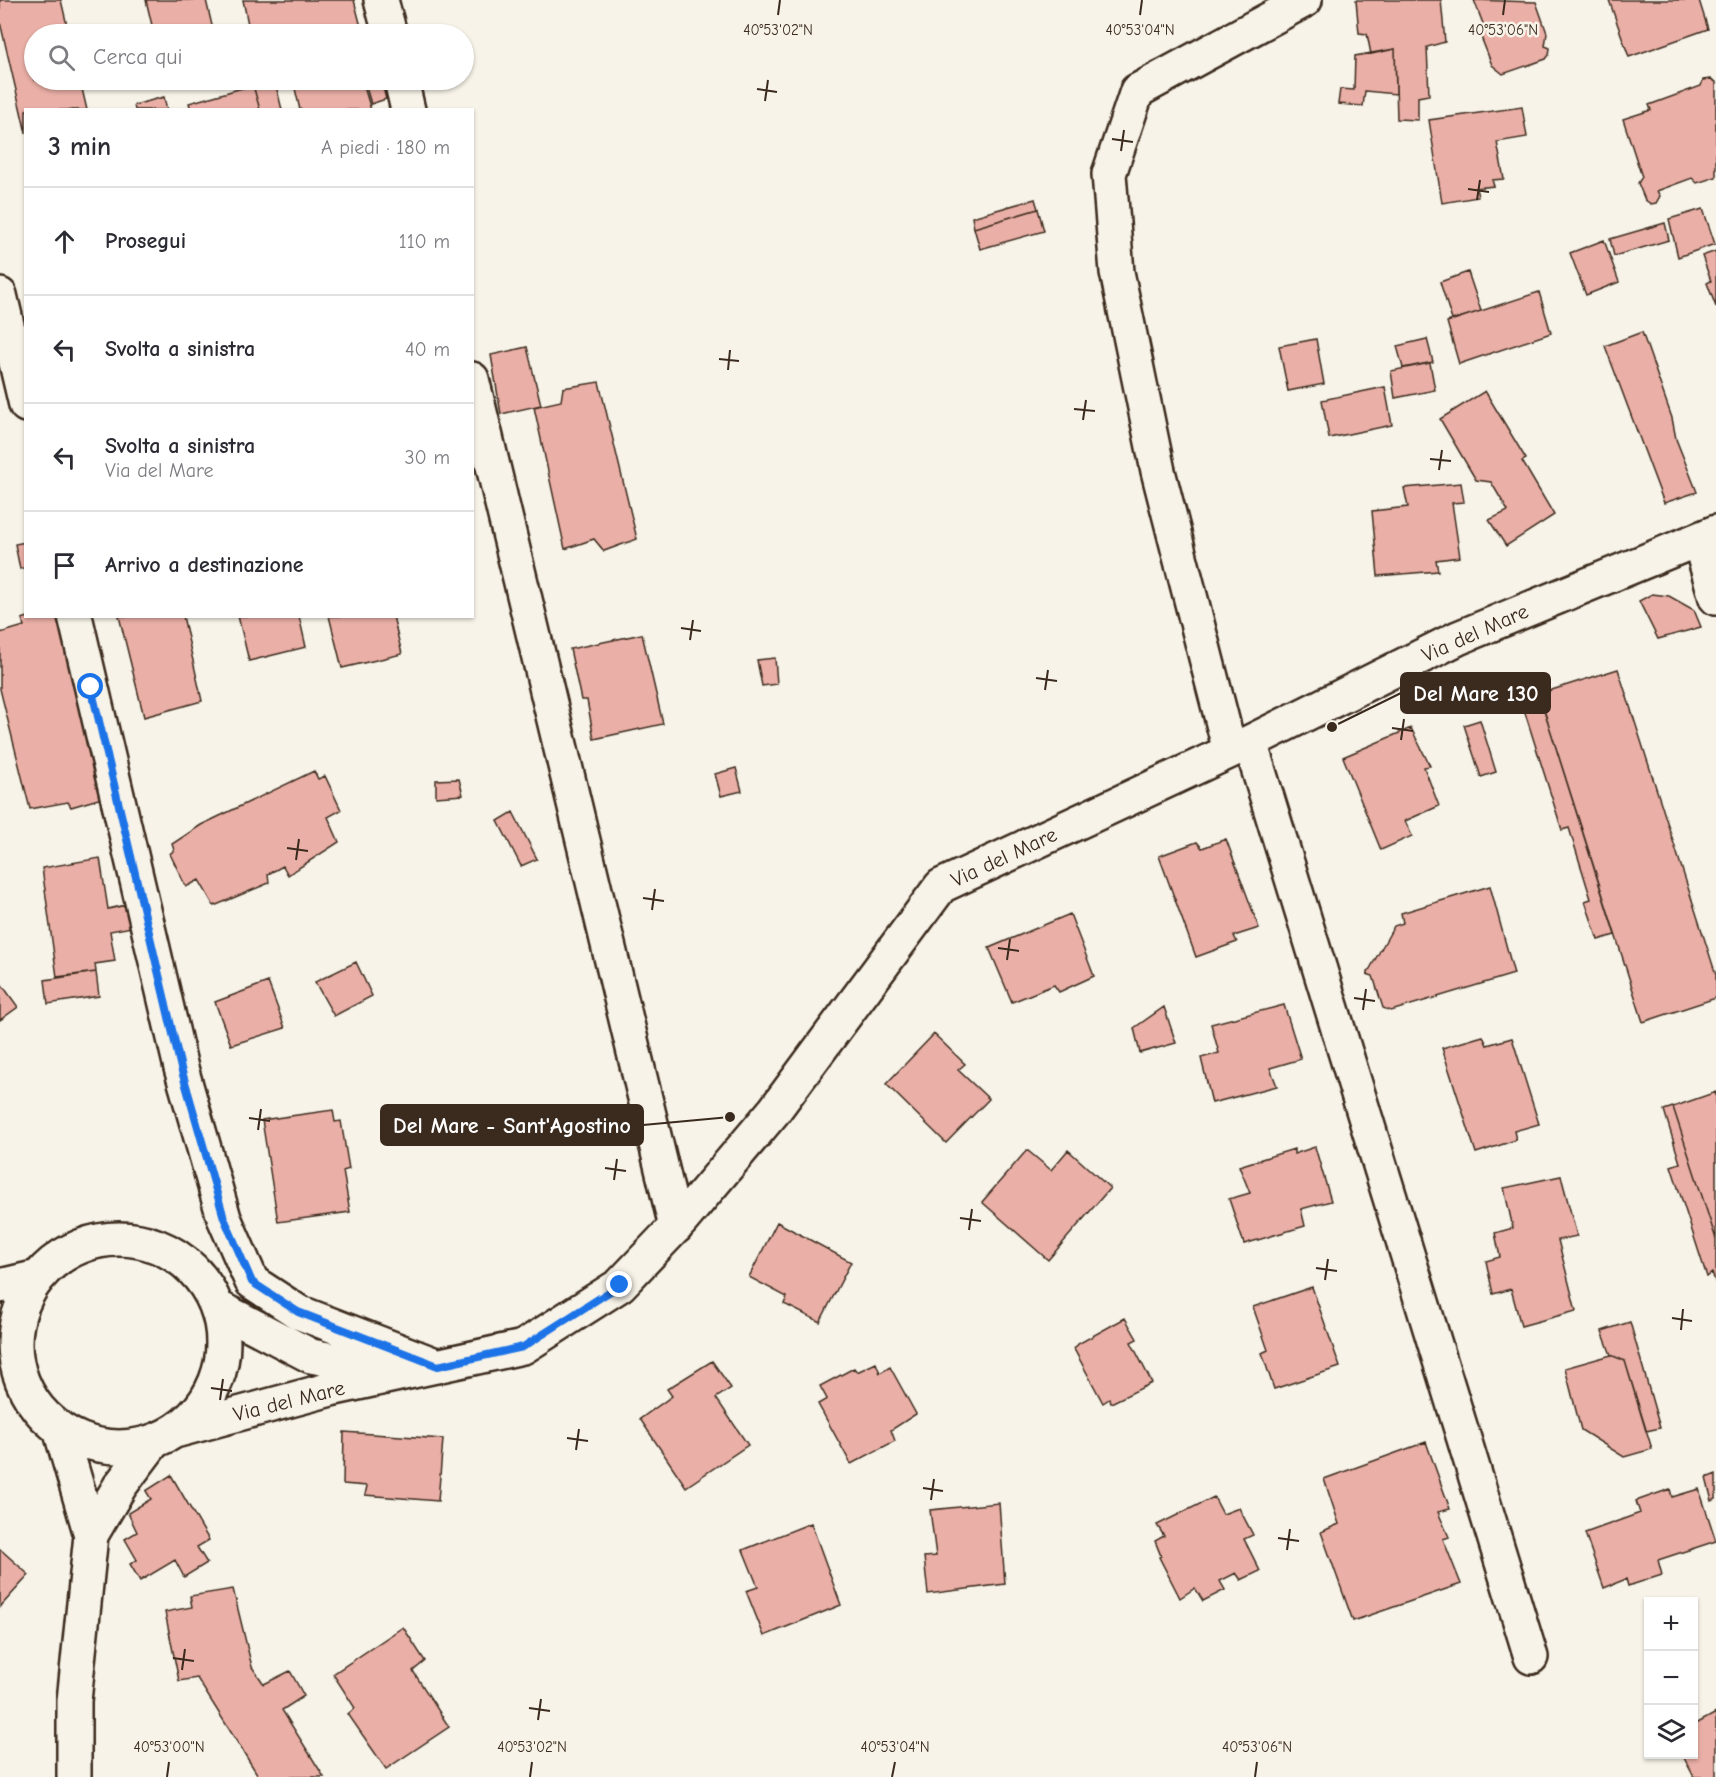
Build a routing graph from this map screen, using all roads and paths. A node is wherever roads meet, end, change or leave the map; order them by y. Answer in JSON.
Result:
{"nodes":[{"id":1,"x":381,"y":0,"type":"edge"},
{"id":2,"x":1305,"y":0,"type":"edge"},
{"id":3,"x":387,"y":24,"type":"edge"},
{"id":4,"x":403,"y":90,"type":"edge"},
{"id":5,"x":407,"y":108,"type":"edge"},
{"id":6,"x":0,"y":296,"type":"edge"},
{"id":7,"x":474,"y":387,"type":"edge"},
{"id":8,"x":24,"y":397,"type":"edge"},
{"id":9,"x":1707,"y":536,"type":"edge"},
{"id":10,"x":1716,"y":598,"type":"edge"},
{"id":11,"x":75,"y":618,"type":"edge"},
{"id":12,"x":1240,"y":746,"type":"junction"},
{"id":13,"x":676,"y":1227,"type":"junction"},
{"id":14,"x":38,"y":1277,"type":"junction"},
{"id":15,"x":0,"y":1286,"type":"edge"},
{"id":16,"x":217,"y":1307,"type":"junction"},
{"id":17,"x":8,"y":1358,"type":"edge"},
{"id":18,"x":438,"y":1366,"type":"junction"},
{"id":19,"x":404,"y":1374,"type":"junction"},
{"id":20,"x":60,"y":1429,"type":"junction"},
{"id":21,"x":165,"y":1436,"type":"junction"},
{"id":22,"x":91,"y":1535,"type":"junction"},
{"id":23,"x":1530,"y":1657,"type":"dead end"},
{"id":24,"x":74,"y":1777,"type":"edge"}],
"edges":[{"from":1,"to":3,"type":"street"},
{"from":2,"to":12,"type":"street"},
{"from":4,"to":5,"type":"street"},
{"from":6,"to":8,"type":"street"},
{"from":7,"to":13,"type":"street"},
{"from":9,"to":10,"type":"street"},
{"from":9,"to":12,"type":"street","name":"Via del Mare"},
{"from":11,"to":18,"type":"street"},
{"from":12,"to":13,"type":"street","name":"Via del Mare"},
{"from":12,"to":23,"type":"street"},
{"from":13,"to":18,"type":"street","name":"Via del Mare"},
{"from":14,"to":15,"type":"street"},
{"from":14,"to":16,"type":"street"},
{"from":14,"to":17,"type":"street"},
{"from":16,"to":19,"type":"street","name":"Via del Mare"},
{"from":16,"to":21,"type":"street"},
{"from":17,"to":20,"type":"street"},
{"from":18,"to":19,"type":"street","name":"Via del Mare"},
{"from":19,"to":21,"type":"street","name":"Via del Mare"},
{"from":20,"to":21,"type":"street"},
{"from":20,"to":22,"type":"street"},
{"from":21,"to":22,"type":"street"},
{"from":22,"to":24,"type":"street"}]}
